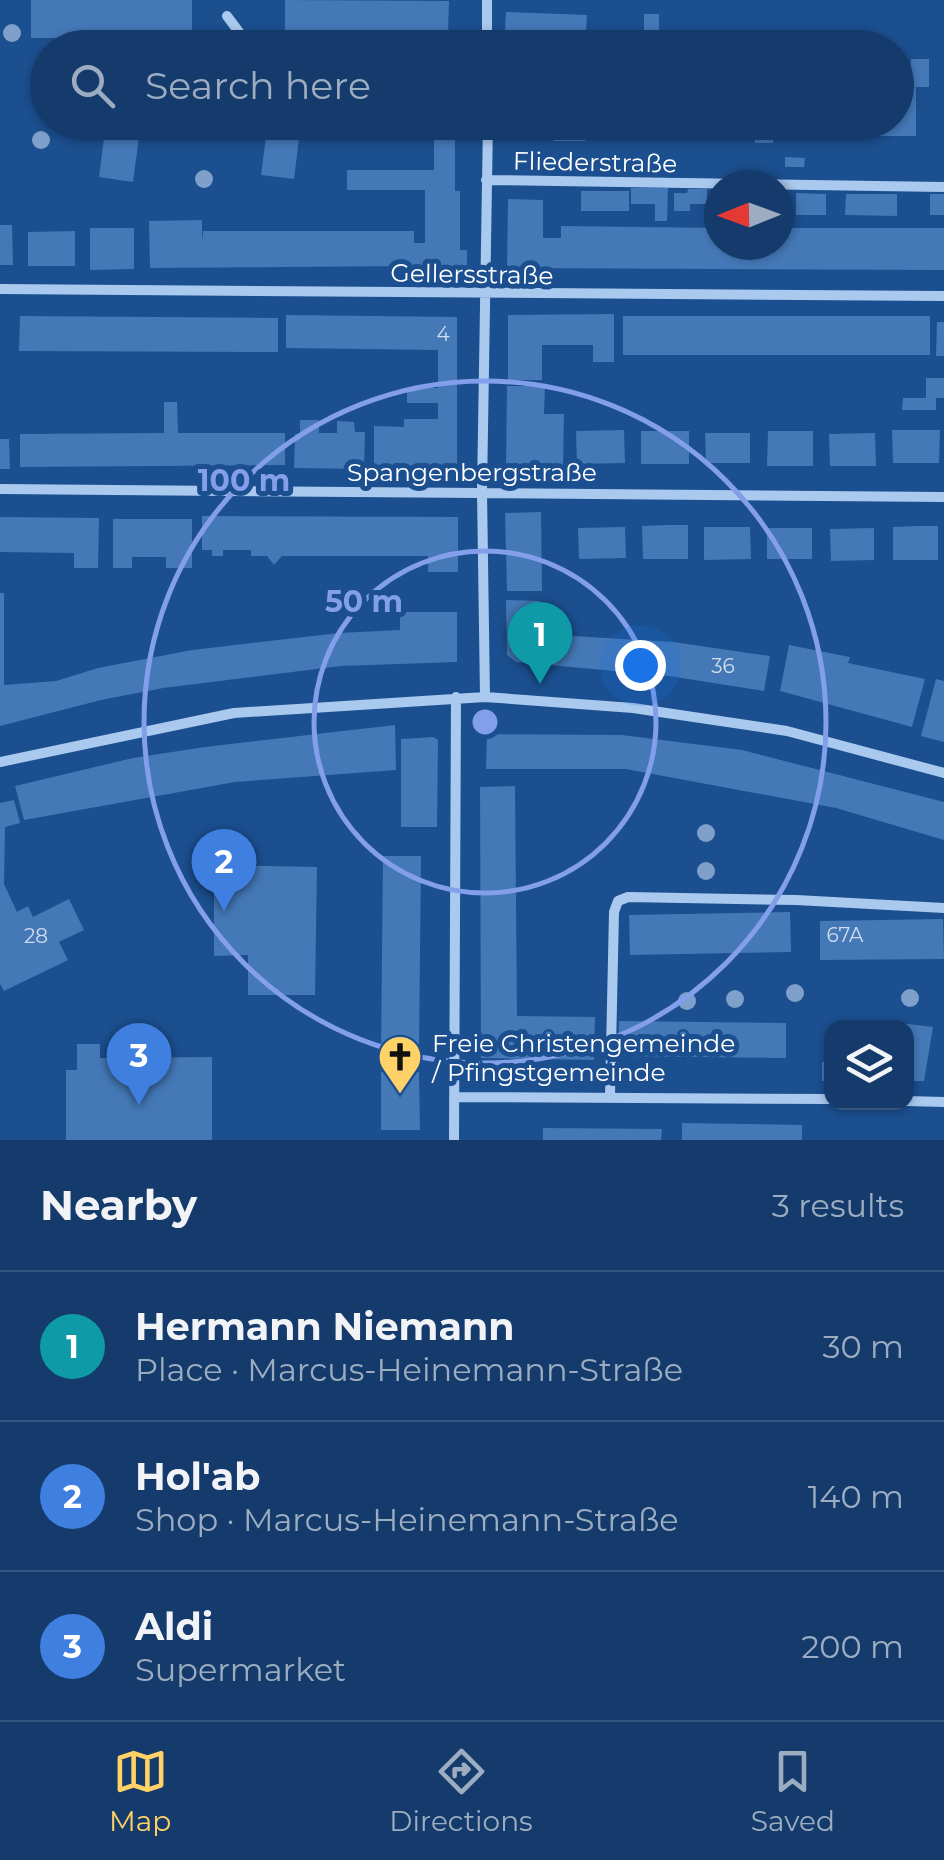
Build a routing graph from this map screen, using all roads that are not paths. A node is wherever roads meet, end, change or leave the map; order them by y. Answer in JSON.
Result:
{"nodes":[{"id":1,"x":487,"y":0,"type":"edge"},
{"id":2,"x":227,"y":16,"type":"dead end"},
{"id":3,"x":238,"y":30,"type":"edge"},
{"id":4,"x":488,"y":30,"type":"edge"},
{"id":5,"x":487,"y":140,"type":"edge"},
{"id":6,"x":486,"y":180,"type":"junction"},
{"id":7,"x":944,"y":186,"type":"edge"},
{"id":8,"x":0,"y":289,"type":"edge"},
{"id":9,"x":484,"y":294,"type":"junction"},
{"id":10,"x":944,"y":296,"type":"edge"},
{"id":11,"x":0,"y":489,"type":"edge"},
{"id":12,"x":482,"y":491,"type":"junction"},
{"id":13,"x":944,"y":497,"type":"edge"},
{"id":14,"x":456,"y":697,"type":"junction"},
{"id":15,"x":484,"y":698,"type":"junction"},
{"id":16,"x":0,"y":762,"type":"edge"},
{"id":17,"x":944,"y":773,"type":"edge"},
{"id":18,"x":944,"y":908,"type":"edge"},
{"id":19,"x":454,"y":1096,"type":"junction"},
{"id":20,"x":610,"y":1096,"type":"junction"},
{"id":21,"x":824,"y":1100,"type":"edge"},
{"id":22,"x":914,"y":1101,"type":"edge"},
{"id":23,"x":944,"y":1102,"type":"edge"},
{"id":24,"x":454,"y":1140,"type":"edge"}],
"edges":[{"from":1,"to":4,"type":"street"},
{"from":2,"to":3,"type":"street"},
{"from":5,"to":6,"type":"street"},
{"from":6,"to":7,"type":"street","name":"Fliederstraße"},
{"from":6,"to":9,"type":"street"},
{"from":8,"to":9,"type":"street","name":"Gellersstraße"},
{"from":9,"to":10,"type":"street","name":"Gellersstraße"},
{"from":9,"to":12,"type":"street"},
{"from":11,"to":12,"type":"street","name":"Spangenbergstraße"},
{"from":12,"to":13,"type":"street","name":"Spangenbergstraße"},
{"from":12,"to":15,"type":"street"},
{"from":14,"to":15,"type":"street"},
{"from":14,"to":16,"type":"street"},
{"from":14,"to":19,"type":"street"},
{"from":15,"to":17,"type":"street"},
{"from":18,"to":20,"type":"street"},
{"from":19,"to":20,"type":"street"},
{"from":19,"to":24,"type":"street"},
{"from":20,"to":21,"type":"street"},
{"from":22,"to":23,"type":"street"}]}
